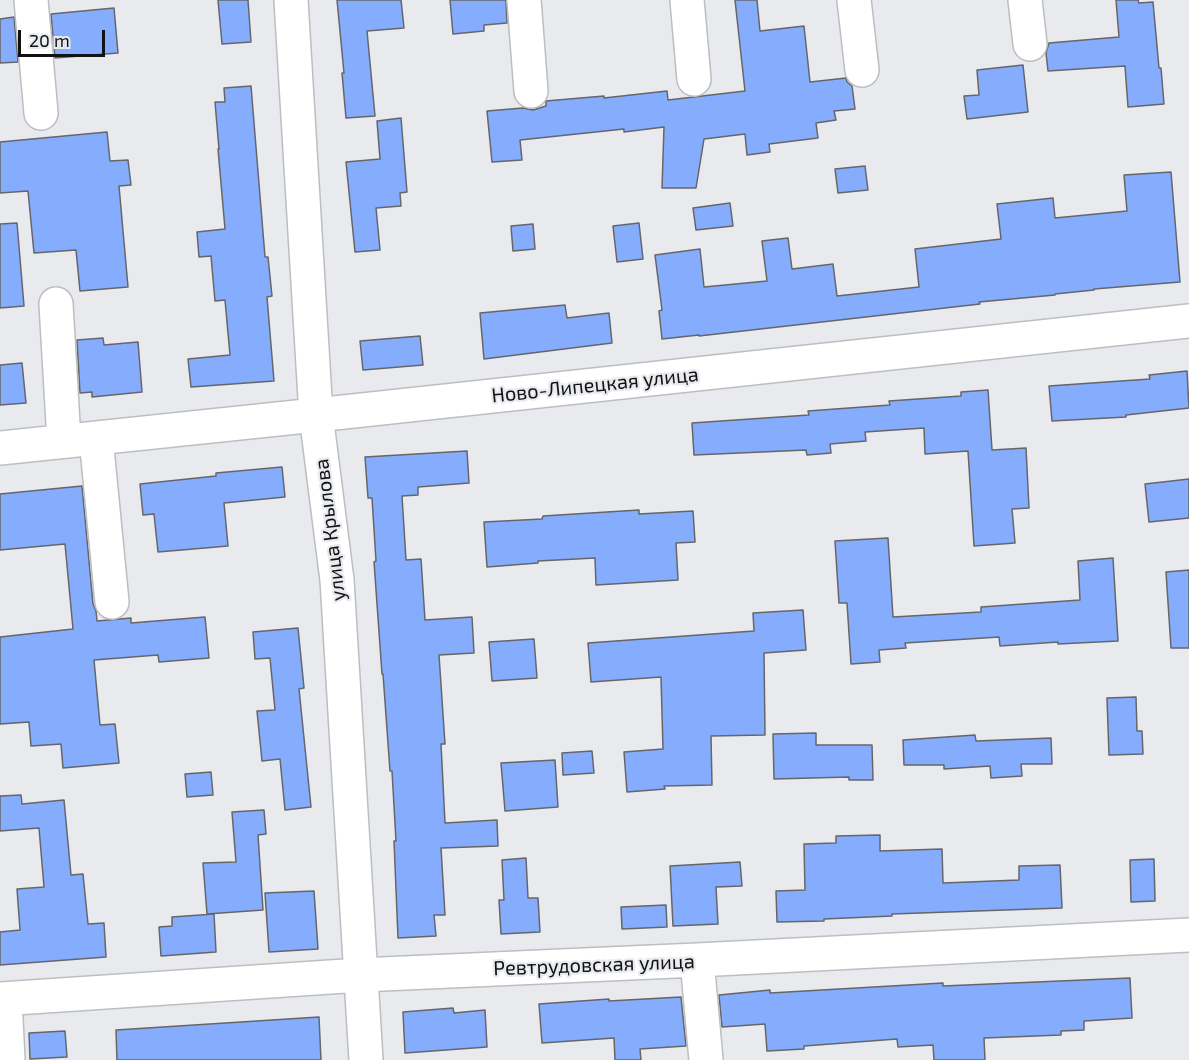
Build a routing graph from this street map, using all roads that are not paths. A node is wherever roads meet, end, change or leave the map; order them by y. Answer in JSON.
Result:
{"nodes":[{"id":1,"x":31,"y":0,"type":"edge"},
{"id":2,"x":291,"y":0,"type":"edge"},
{"id":3,"x":524,"y":0,"type":"edge"},
{"id":4,"x":687,"y":0,"type":"edge"},
{"id":5,"x":854,"y":0,"type":"edge"},
{"id":6,"x":1025,"y":0,"type":"edge"},
{"id":7,"x":1030,"y":45,"type":"dead end"},
{"id":8,"x":862,"y":70,"type":"dead end"},
{"id":9,"x":694,"y":79,"type":"dead end"},
{"id":10,"x":531,"y":92,"type":"dead end"},
{"id":11,"x":41,"y":113,"type":"dead end"},
{"id":12,"x":56,"y":304,"type":"dead end"},
{"id":13,"x":1189,"y":321,"type":"edge"},
{"id":14,"x":316,"y":415,"type":"junction"},
{"id":15,"x":96,"y":438,"type":"junction"},
{"id":16,"x":64,"y":441,"type":"junction"},
{"id":17,"x":0,"y":448,"type":"edge"},
{"id":18,"x":111,"y":602,"type":"dead end"},
{"id":19,"x":1189,"y":935,"type":"edge"},
{"id":20,"x":697,"y":960,"type":"junction"},
{"id":21,"x":360,"y":975,"type":"junction"},
{"id":22,"x":3,"y":999,"type":"edge"},
{"id":23,"x":8,"y":1060,"type":"edge"},
{"id":24,"x":366,"y":1060,"type":"edge"},
{"id":25,"x":706,"y":1060,"type":"edge"}],
"edges":[{"from":1,"to":11,"type":"street"},
{"from":2,"to":14,"type":"street","name":"улица Крылова"},
{"from":3,"to":10,"type":"street"},
{"from":4,"to":9,"type":"street"},
{"from":5,"to":8,"type":"street"},
{"from":6,"to":7,"type":"street"},
{"from":12,"to":16,"type":"street"},
{"from":13,"to":14,"type":"street","name":"Ново-Липецкая улица"},
{"from":14,"to":15,"type":"street","name":"Ново-Липецкая улица"},
{"from":14,"to":21,"type":"street","name":"улица Крылова"},
{"from":15,"to":16,"type":"street","name":"Ново-Липецкая улица"},
{"from":15,"to":18,"type":"street"},
{"from":16,"to":17,"type":"street","name":"Ново-Липецкая улица"},
{"from":19,"to":20,"type":"street","name":"Ревтрудовская улица"},
{"from":20,"to":21,"type":"street","name":"Ревтрудовская улица"},
{"from":20,"to":25,"type":"street"},
{"from":21,"to":22,"type":"street","name":"Ревтрудовская улица"},
{"from":21,"to":24,"type":"street","name":"улица Крылова"},
{"from":22,"to":23,"type":"street"}]}
